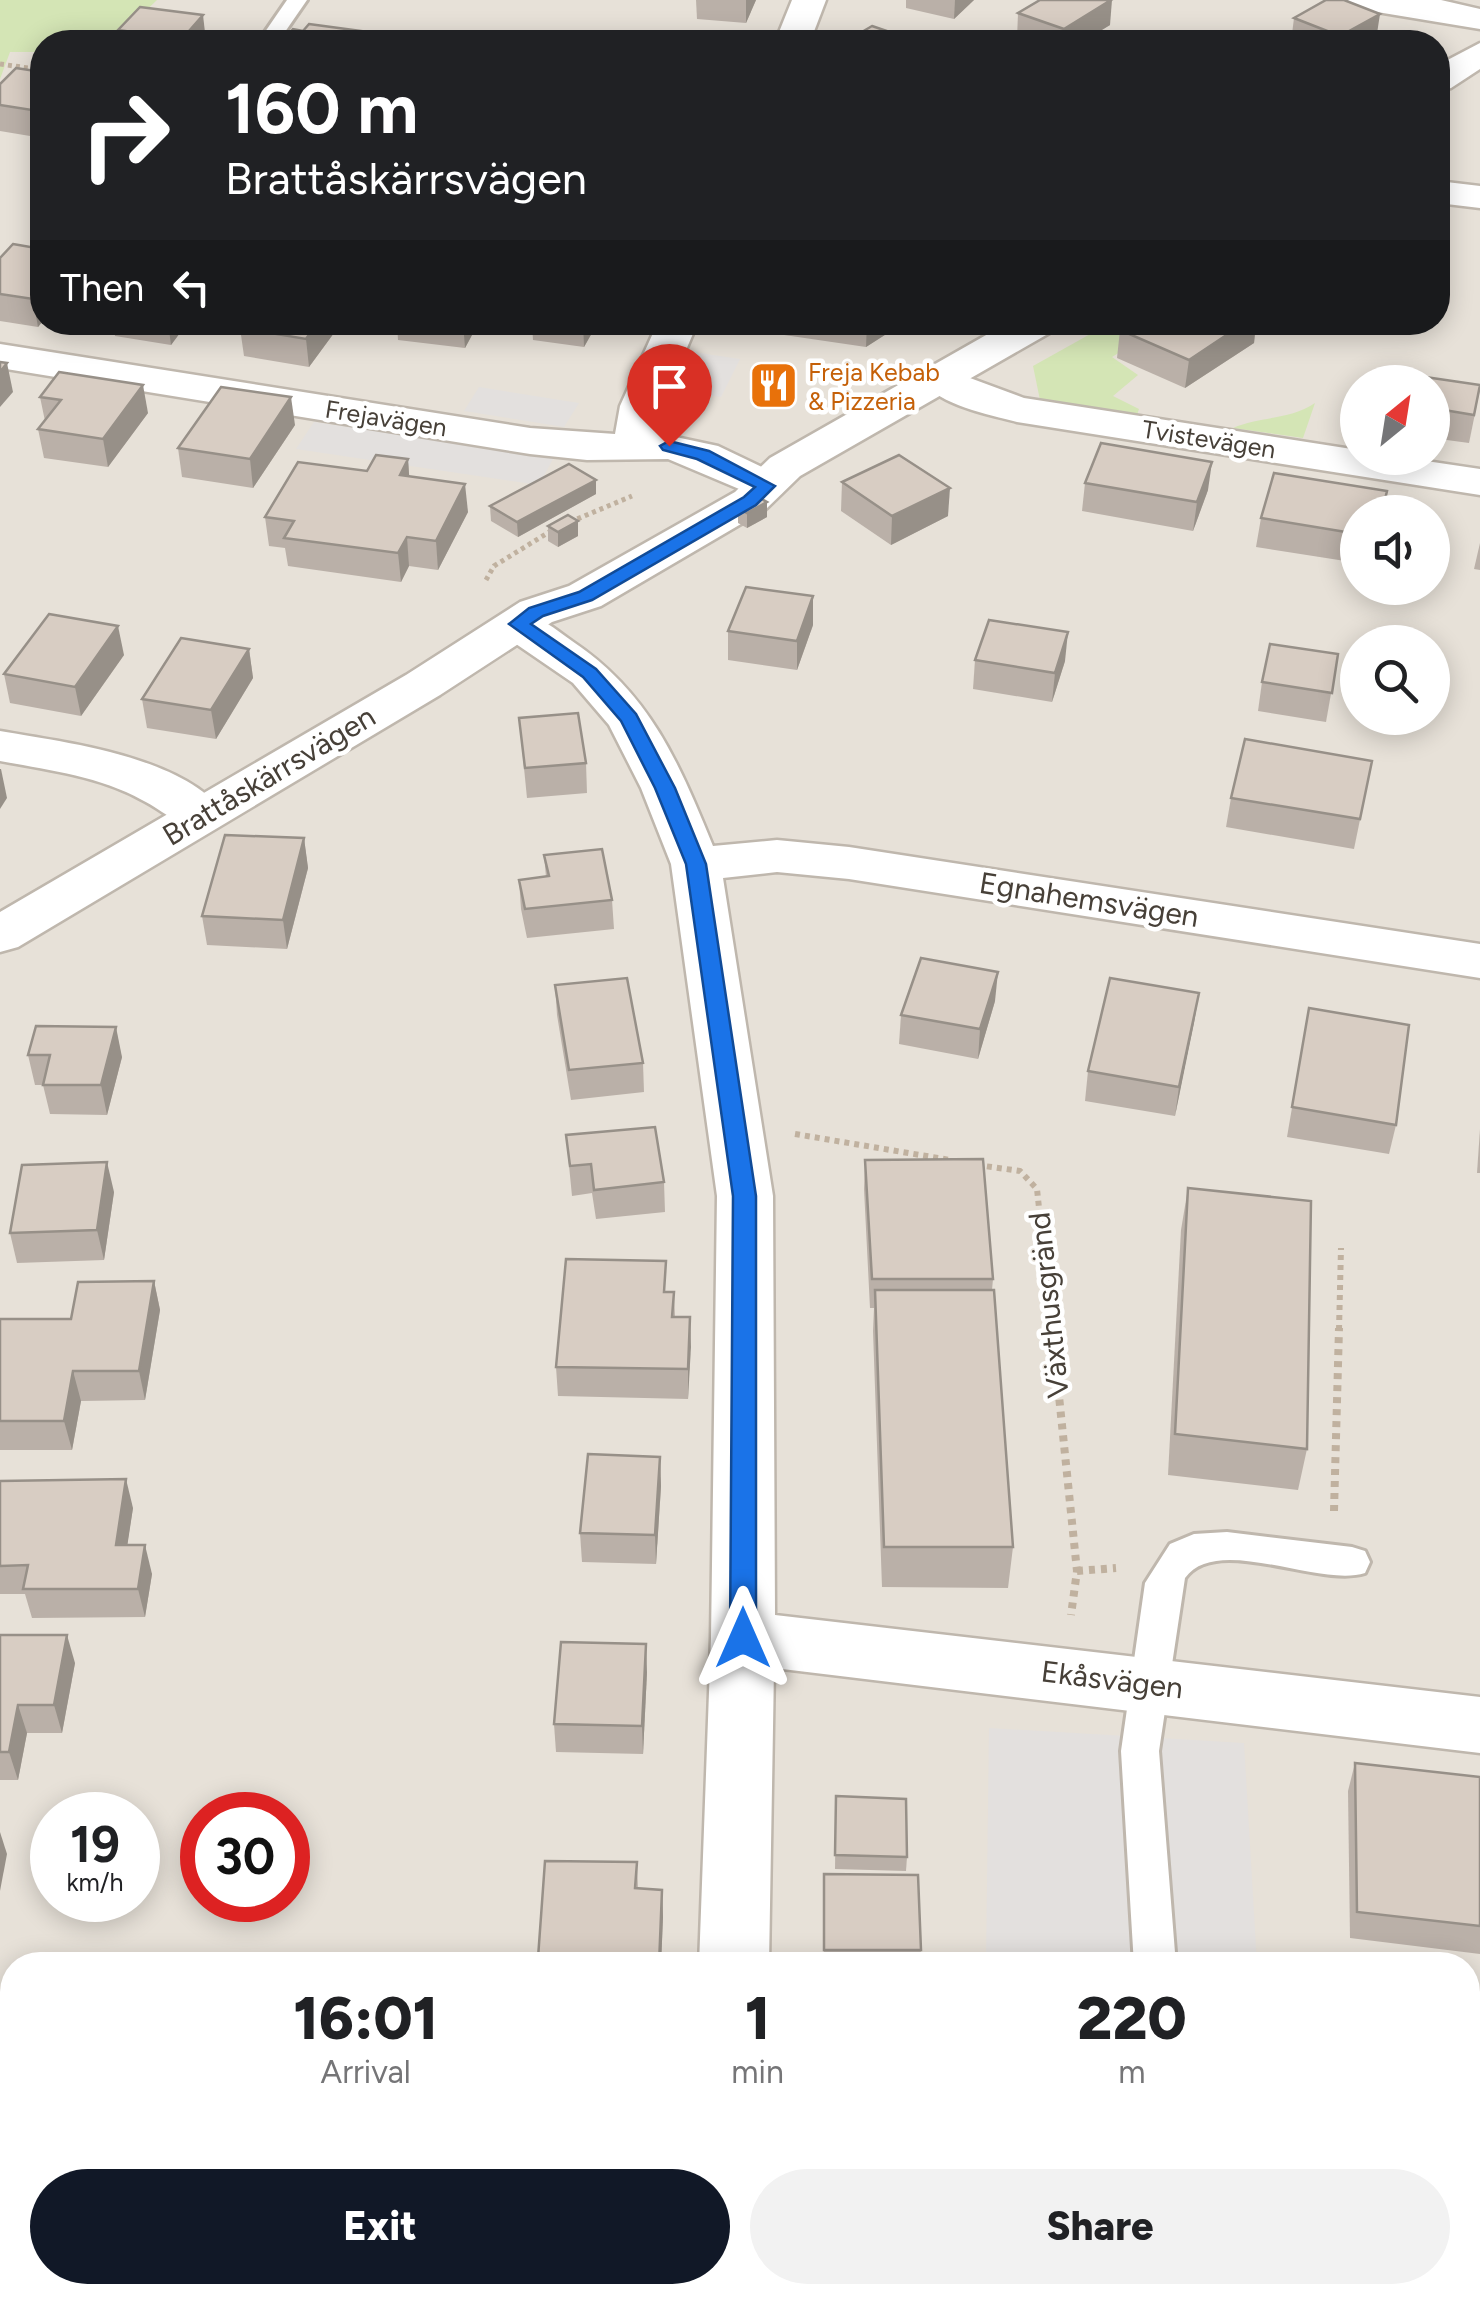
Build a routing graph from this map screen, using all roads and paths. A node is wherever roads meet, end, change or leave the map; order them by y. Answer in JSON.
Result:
{"nodes":[{"id":1,"x":297,"y":0,"type":"edge"},
{"id":2,"x":809,"y":0,"type":"edge"},
{"id":3,"x":1365,"y":0,"type":"edge"},
{"id":4,"x":1480,"y":19,"type":"edge"},
{"id":5,"x":276,"y":30,"type":"edge"},
{"id":6,"x":798,"y":30,"type":"edge"},
{"id":7,"x":1480,"y":54,"type":"edge"},
{"id":8,"x":0,"y":64,"type":"edge"},
{"id":9,"x":30,"y":68,"type":"edge"},
{"id":10,"x":1450,"y":73,"type":"edge"},
{"id":11,"x":1450,"y":193,"type":"edge"},
{"id":12,"x":1480,"y":197,"type":"edge"},
{"id":13,"x":672,"y":335,"type":"edge"},
{"id":14,"x":1017,"y":335,"type":"edge"},
{"id":15,"x":0,"y":356,"type":"edge"},
{"id":16,"x":943,"y":380,"type":"junction"},
{"id":17,"x":634,"y":444,"type":"junction"},
{"id":18,"x":766,"y":476,"type":"junction"},
{"id":19,"x":1480,"y":482,"type":"edge"},
{"id":20,"x":527,"y":618,"type":"junction"},
{"id":21,"x":0,"y":746,"type":"edge"},
{"id":22,"x":200,"y":816,"type":"junction"},
{"id":23,"x":696,"y":864,"type":"junction"},
{"id":24,"x":0,"y":935,"type":"edge"},
{"id":25,"x":1480,"y":961,"type":"edge"},
{"id":26,"x":734,"y":1124,"type":"junction"},
{"id":27,"x":1341,"y":1248,"type":"dead end"},
{"id":28,"x":1342,"y":1561,"type":"joint"},
{"id":29,"x":743,"y":1638,"type":"junction"},
{"id":30,"x":1063,"y":1674,"type":"junction"},
{"id":31,"x":1148,"y":1684,"type":"junction"},
{"id":32,"x":1480,"y":1725,"type":"edge"},
{"id":33,"x":734,"y":1952,"type":"edge"},
{"id":34,"x":1154,"y":1952,"type":"edge"}],
"edges":[{"from":1,"to":5,"type":"lane"},
{"from":2,"to":6,"type":"street"},
{"from":3,"to":4,"type":"street"},
{"from":7,"to":10,"type":"street"},
{"from":8,"to":9,"type":"path"},
{"from":11,"to":12,"type":"street"},
{"from":13,"to":17,"type":"street"},
{"from":14,"to":16,"type":"street","name":"Brattåskärrsvägen"},
{"from":15,"to":17,"type":"street","name":"Frejavägen"},
{"from":16,"to":18,"type":"street","name":"Brattåskärrsvägen"},
{"from":16,"to":19,"type":"street","name":"Tvistevägen"},
{"from":17,"to":18,"type":"street","name":"Frejavägen"},
{"from":18,"to":20,"type":"street","name":"Brattåskärrsvägen"},
{"from":20,"to":22,"type":"street","name":"Brattåskärrsvägen"},
{"from":20,"to":23,"type":"street"},
{"from":21,"to":22,"type":"street"},
{"from":22,"to":24,"type":"street","name":"Brattåskärrsvägen"},
{"from":23,"to":25,"type":"street","name":"Egnahemsvägen"},
{"from":23,"to":26,"type":"street"},
{"from":26,"to":29,"type":"street"},
{"from":26,"to":30,"type":"path","name":"Växthusgränd"},
{"from":27,"to":28,"type":"path"},
{"from":28,"to":31,"type":"lane"},
{"from":29,"to":30,"type":"street","name":"Ekåsvägen"},
{"from":29,"to":33,"type":"street"},
{"from":30,"to":31,"type":"street","name":"Ekåsvägen"},
{"from":31,"to":32,"type":"street","name":"Ekåsvägen"},
{"from":31,"to":34,"type":"lane"}]}
